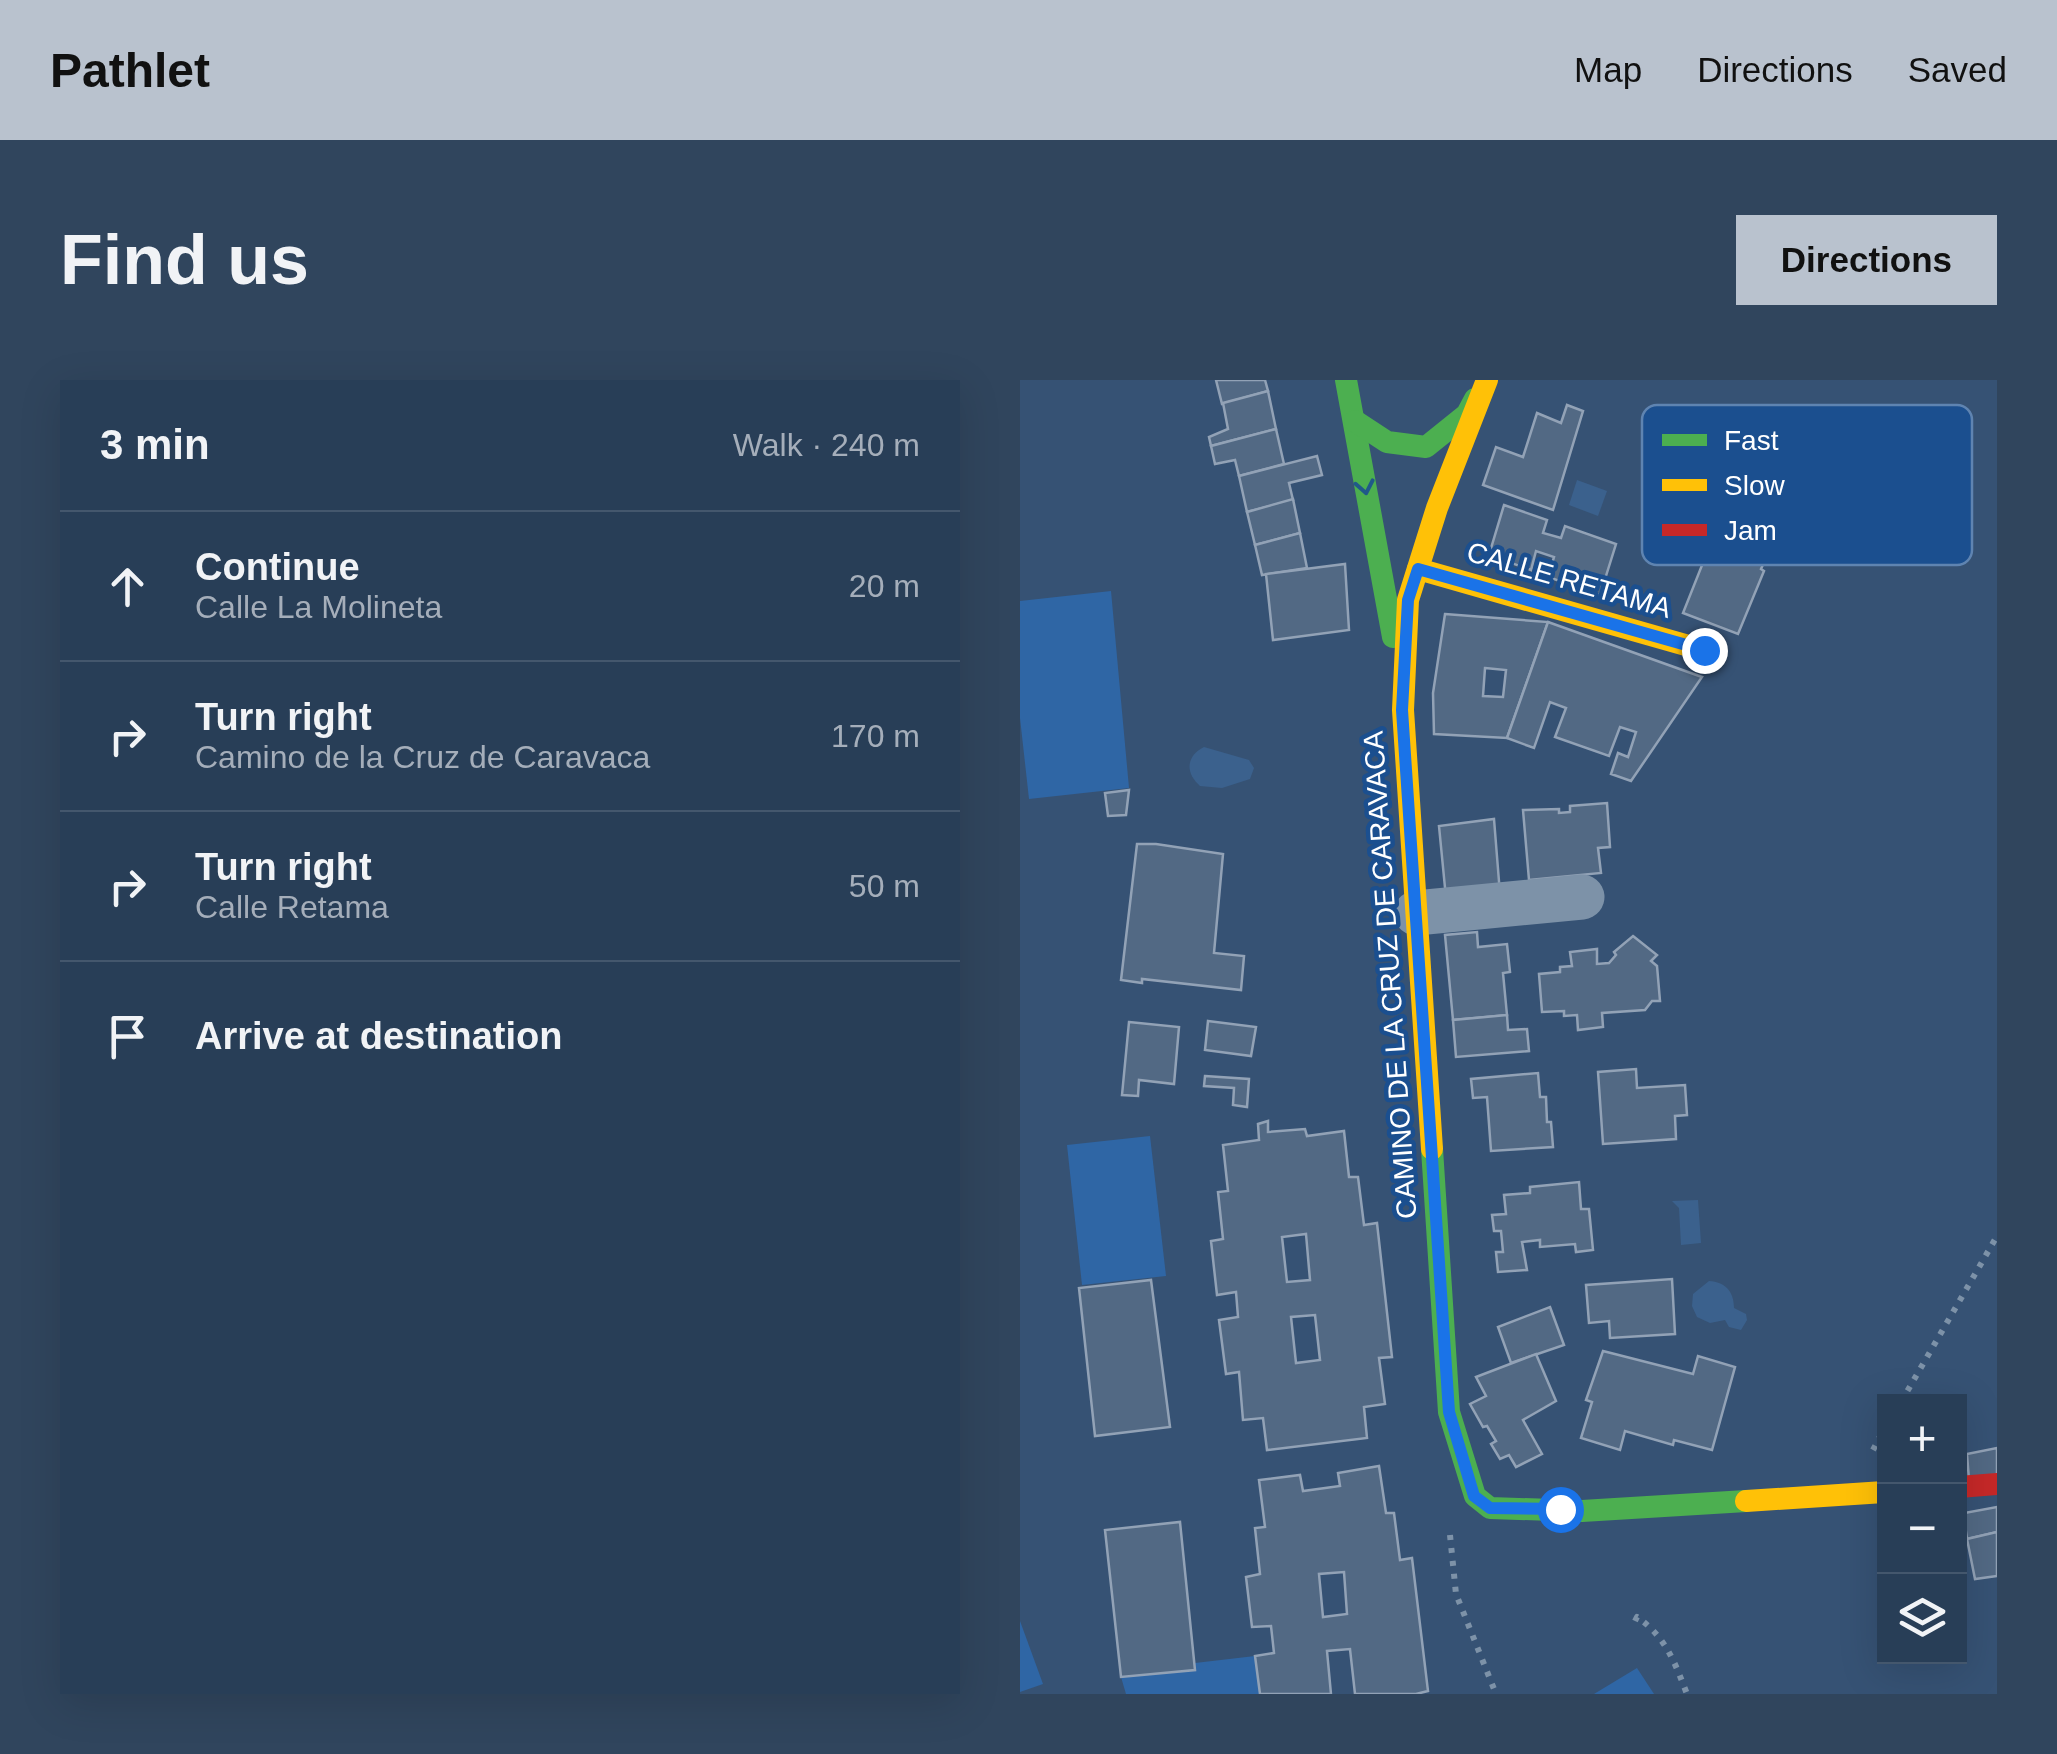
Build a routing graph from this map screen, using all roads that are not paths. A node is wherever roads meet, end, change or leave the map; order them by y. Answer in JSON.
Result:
{"nodes":[{"id":1,"x":1346,"y":380,"type":"edge"},
{"id":2,"x":1486,"y":380,"type":"edge"},
{"id":3,"x":1355,"y":421,"type":"junction"},
{"id":4,"x":1418,"y":569,"type":"junction"},
{"id":5,"x":1704,"y":650,"type":"dead end"},
{"id":6,"x":1402,"y":710,"type":"junction"},
{"id":7,"x":1582,"y":897,"type":"dead end"},
{"id":8,"x":1416,"y":913,"type":"junction"},
{"id":9,"x":1997,"y":1484,"type":"edge"},
{"id":10,"x":1967,"y":1486,"type":"edge"},
{"id":11,"x":1877,"y":1492,"type":"edge"}],
"edges":[{"from":1,"to":3,"type":"street"},
{"from":2,"to":3,"type":"street"},
{"from":2,"to":4,"type":"street","name":"CAMINO DE LA CRUZ DE CARAVACA"},
{"from":3,"to":6,"type":"street","one_way":true},
{"from":4,"to":5,"type":"street","name":"CALLE RETAMA"},
{"from":4,"to":6,"type":"street","name":"CAMINO DE LA CRUZ DE CARAVACA"},
{"from":6,"to":8,"type":"street","name":"CAMINO DE LA CRUZ DE CARAVACA"},
{"from":7,"to":8,"type":"street"},
{"from":8,"to":11,"type":"street","name":"CAMINO DE LA CRUZ DE CARAVACA"},
{"from":9,"to":10,"type":"street"}]}
